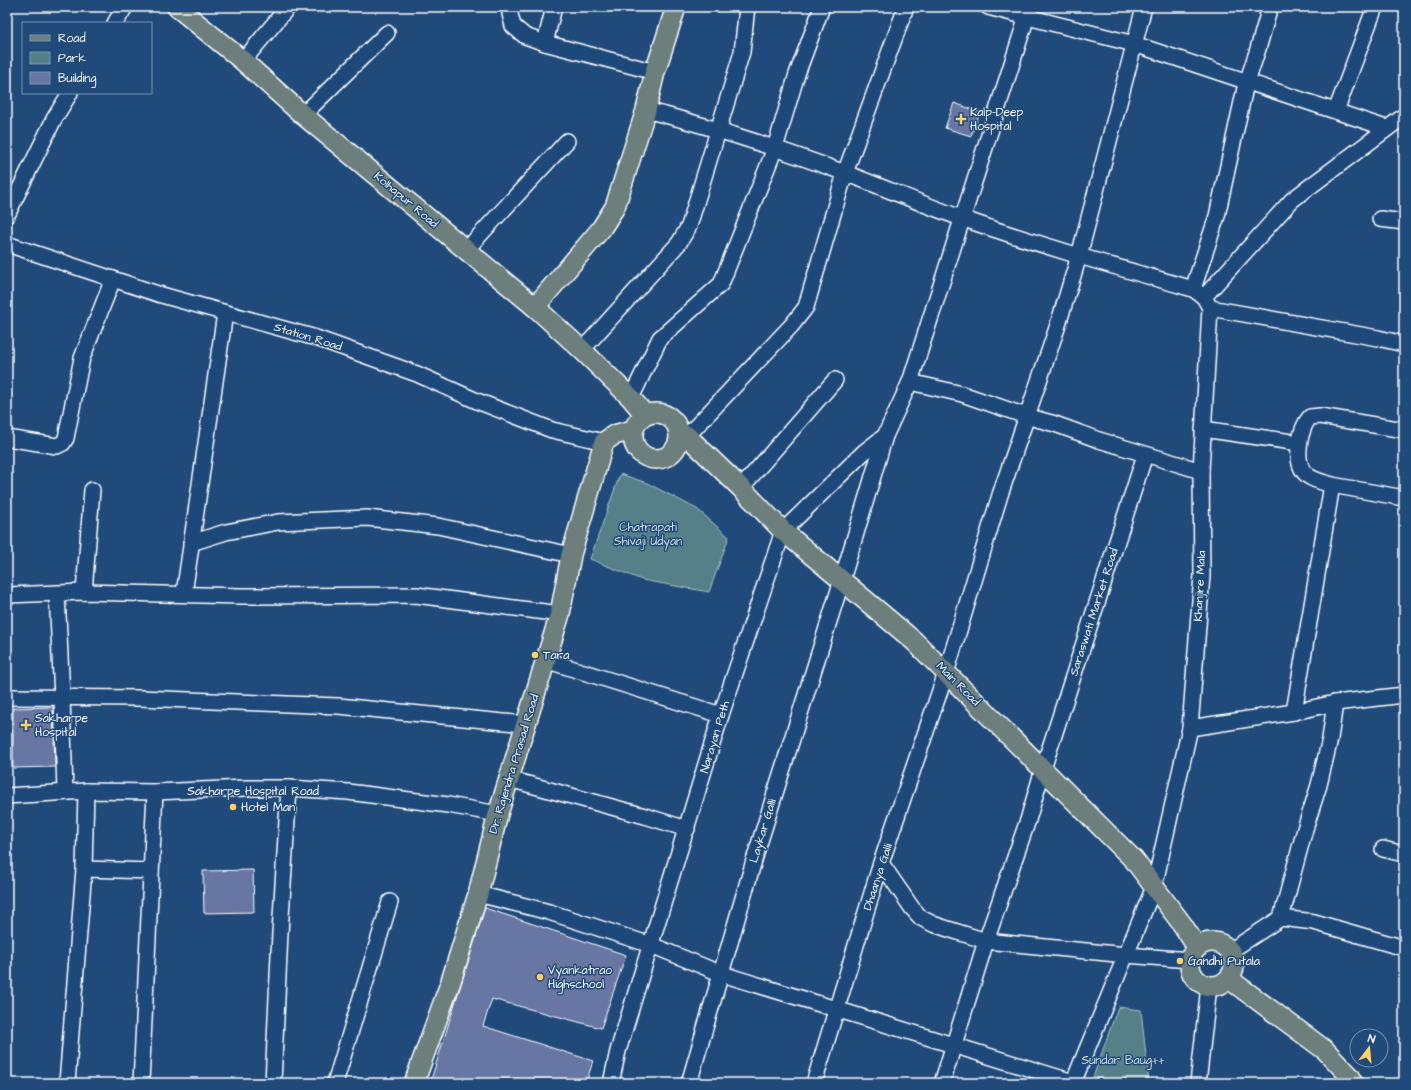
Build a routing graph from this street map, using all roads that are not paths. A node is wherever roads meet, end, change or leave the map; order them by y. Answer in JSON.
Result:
{"nodes":[{"id":1,"x":125,"y":7,"type":"edge"},
{"id":2,"x":178,"y":7,"type":"edge"},
{"id":3,"x":288,"y":7,"type":"edge"},
{"id":4,"x":511,"y":7,"type":"edge"},
{"id":5,"x":554,"y":7,"type":"edge"},
{"id":6,"x":676,"y":7,"type":"edge"},
{"id":7,"x":747,"y":7,"type":"edge"},
{"id":8,"x":822,"y":7,"type":"edge"},
{"id":9,"x":906,"y":7,"type":"edge"},
{"id":10,"x":988,"y":7,"type":"edge"},
{"id":11,"x":1144,"y":7,"type":"edge"},
{"id":12,"x":1270,"y":7,"type":"edge"},
{"id":13,"x":1375,"y":7,"type":"edge"},
{"id":14,"x":1029,"y":12,"type":"edge"},
{"id":15,"x":116,"y":22,"type":"edge"},
{"id":16,"x":387,"y":33,"type":"dead end"},
{"id":17,"x":545,"y":43,"type":"junction"},
{"id":18,"x":1134,"y":44,"type":"junction"},
{"id":19,"x":243,"y":61,"type":"junction"},
{"id":20,"x":655,"y":72,"type":"junction"},
{"id":21,"x":1247,"y":81,"type":"junction"},
{"id":22,"x":69,"y":94,"type":"edge"},
{"id":23,"x":646,"y":110,"type":"junction"},
{"id":24,"x":1336,"y":111,"type":"junction"},
{"id":25,"x":303,"y":115,"type":"junction"},
{"id":26,"x":1404,"y":116,"type":"edge"},
{"id":27,"x":1386,"y":128,"type":"junction"},
{"id":28,"x":718,"y":130,"type":"junction"},
{"id":29,"x":567,"y":141,"type":"dead end"},
{"id":30,"x":775,"y":148,"type":"junction"},
{"id":31,"x":845,"y":173,"type":"junction"},
{"id":32,"x":7,"y":215,"type":"edge"},
{"id":33,"x":963,"y":219,"type":"junction"},
{"id":34,"x":1380,"y":219,"type":"dead end"},
{"id":35,"x":1404,"y":222,"type":"edge"},
{"id":36,"x":7,"y":244,"type":"edge"},
{"id":37,"x":466,"y":250,"type":"junction"},
{"id":38,"x":1079,"y":256,"type":"junction"},
{"id":39,"x":113,"y":279,"type":"junction"},
{"id":40,"x":1202,"y":298,"type":"junction"},
{"id":41,"x":535,"y":307,"type":"junction"},
{"id":42,"x":225,"y":313,"type":"junction"},
{"id":43,"x":1404,"y":344,"type":"edge"},
{"id":44,"x":582,"y":350,"type":"junction"},
{"id":45,"x":835,"y":380,"type":"dead end"},
{"id":46,"x":910,"y":382,"type":"junction"},
{"id":47,"x":632,"y":398,"type":"junction"},
{"id":48,"x":645,"y":415,"type":"junction"},
{"id":49,"x":1026,"y":416,"type":"junction"},
{"id":50,"x":1203,"y":429,"type":"junction"},
{"id":51,"x":633,"y":430,"type":"junction"},
{"id":52,"x":1404,"y":430,"type":"edge"},
{"id":53,"x":885,"y":436,"type":"junction"},
{"id":54,"x":7,"y":438,"type":"edge"},
{"id":55,"x":687,"y":438,"type":"junction"},
{"id":56,"x":604,"y":442,"type":"junction"},
{"id":57,"x":1299,"y":443,"type":"junction"},
{"id":58,"x":1145,"y":455,"type":"junction"},
{"id":59,"x":1201,"y":471,"type":"junction"},
{"id":60,"x":1332,"y":485,"type":"junction"},
{"id":61,"x":741,"y":488,"type":"junction"},
{"id":62,"x":92,"y":490,"type":"dead end"},
{"id":63,"x":1404,"y":498,"type":"edge"},
{"id":64,"x":783,"y":531,"type":"junction"},
{"id":65,"x":191,"y":543,"type":"junction"},
{"id":66,"x":571,"y":556,"type":"junction"},
{"id":67,"x":842,"y":580,"type":"junction"},
{"id":68,"x":84,"y":592,"type":"junction"},
{"id":69,"x":57,"y":594,"type":"junction"},
{"id":70,"x":184,"y":594,"type":"junction"},
{"id":71,"x":7,"y":595,"type":"edge"},
{"id":72,"x":560,"y":614,"type":"junction"},
{"id":73,"x":545,"y":660,"type":"junction"},
{"id":74,"x":946,"y":673,"type":"junction"},
{"id":75,"x":1404,"y":695,"type":"edge"},
{"id":76,"x":7,"y":697,"type":"edge"},
{"id":77,"x":62,"y":698,"type":"junction"},
{"id":78,"x":1334,"y":703,"type":"junction"},
{"id":79,"x":1294,"y":712,"type":"junction"},
{"id":80,"x":721,"y":715,"type":"junction"},
{"id":81,"x":526,"y":724,"type":"junction"},
{"id":82,"x":1190,"y":728,"type":"junction"},
{"id":83,"x":1043,"y":768,"type":"junction"},
{"id":84,"x":509,"y":779,"type":"junction"},
{"id":85,"x":289,"y":788,"type":"junction"},
{"id":86,"x":86,"y":791,"type":"junction"},
{"id":87,"x":65,"y":792,"type":"junction"},
{"id":88,"x":155,"y":792,"type":"junction"},
{"id":89,"x":8,"y":796,"type":"edge"},
{"id":90,"x":498,"y":814,"type":"junction"},
{"id":91,"x":687,"y":829,"type":"junction"},
{"id":92,"x":1384,"y":849,"type":"dead end"},
{"id":93,"x":1404,"y":854,"type":"edge"},
{"id":94,"x":881,"y":863,"type":"junction"},
{"id":95,"x":84,"y":869,"type":"junction"},
{"id":96,"x":151,"y":871,"type":"junction"},
{"id":97,"x":1154,"y":887,"type":"junction"},
{"id":98,"x":478,"y":894,"type":"junction"},
{"id":99,"x":390,"y":902,"type":"dead end"},
{"id":100,"x":1281,"y":918,"type":"junction"},
{"id":101,"x":986,"y":941,"type":"junction"},
{"id":102,"x":651,"y":945,"type":"junction"},
{"id":103,"x":1404,"y":948,"type":"edge"},
{"id":104,"x":1230,"y":951,"type":"junction"},
{"id":105,"x":1193,"y":953,"type":"junction"},
{"id":106,"x":1126,"y":955,"type":"junction"},
{"id":107,"x":722,"y":974,"type":"junction"},
{"id":108,"x":1229,"y":978,"type":"junction"},
{"id":109,"x":1209,"y":986,"type":"junction"},
{"id":110,"x":837,"y":1009,"type":"junction"},
{"id":111,"x":954,"y":1046,"type":"junction"},
{"id":112,"x":67,"y":1083,"type":"edge"},
{"id":113,"x":141,"y":1083,"type":"edge"},
{"id":114,"x":273,"y":1083,"type":"edge"},
{"id":115,"x":335,"y":1083,"type":"edge"},
{"id":116,"x":414,"y":1083,"type":"edge"},
{"id":117,"x":611,"y":1083,"type":"edge"},
{"id":118,"x":690,"y":1083,"type":"edge"},
{"id":119,"x":814,"y":1083,"type":"edge"},
{"id":120,"x":942,"y":1083,"type":"edge"},
{"id":121,"x":1073,"y":1083,"type":"edge"},
{"id":122,"x":1198,"y":1083,"type":"edge"},
{"id":123,"x":1353,"y":1083,"type":"edge"}],
"edges":[{"from":1,"to":15,"type":"street"},
{"from":2,"to":19,"type":"main road","name":"Kolhapur Road"},
{"from":3,"to":19,"type":"street"},
{"from":4,"to":17,"type":"street"},
{"from":5,"to":17,"type":"street"},
{"from":6,"to":20,"type":"main road"},
{"from":7,"to":28,"type":"street"},
{"from":8,"to":30,"type":"street"},
{"from":9,"to":31,"type":"street"},
{"from":10,"to":14,"type":"street"},
{"from":11,"to":18,"type":"street","name":"Dhaanya Galli"},
{"from":12,"to":21,"type":"street","name":"Khanjire Mala"},
{"from":13,"to":24,"type":"street"},
{"from":14,"to":18,"type":"street"},
{"from":14,"to":33,"type":"street","name":"Laykar Galli"},
{"from":16,"to":25,"type":"street"},
{"from":17,"to":20,"type":"street"},
{"from":18,"to":21,"type":"street"},
{"from":18,"to":38,"type":"street","name":"Dhaanya Galli"},
{"from":19,"to":25,"type":"main road","name":"Kolhapur Road"},
{"from":20,"to":23,"type":"main road"},
{"from":21,"to":24,"type":"street"},
{"from":21,"to":40,"type":"street","name":"Khanjire Mala"},
{"from":22,"to":32,"type":"street"},
{"from":23,"to":28,"type":"street"},
{"from":23,"to":41,"type":"main road"},
{"from":24,"to":27,"type":"street"},
{"from":25,"to":37,"type":"main road","name":"Kolhapur Road"},
{"from":26,"to":27,"type":"street"},
{"from":27,"to":40,"type":"street"},
{"from":28,"to":30,"type":"street"},
{"from":28,"to":44,"type":"street"},
{"from":29,"to":37,"type":"street"},
{"from":30,"to":31,"type":"street"},
{"from":30,"to":47,"type":"street"},
{"from":31,"to":33,"type":"street"},
{"from":31,"to":55,"type":"street"},
{"from":33,"to":38,"type":"street"},
{"from":33,"to":46,"type":"street","name":"Laykar Galli"},
{"from":34,"to":35,"type":"street"},
{"from":36,"to":39,"type":"street","name":"Station Road"},
{"from":37,"to":41,"type":"main road","name":"Kolhapur Road"},
{"from":38,"to":40,"type":"street"},
{"from":38,"to":49,"type":"street","name":"Dhaanya Galli"},
{"from":39,"to":42,"type":"street","name":"Station Road"},
{"from":39,"to":54,"type":"street"},
{"from":40,"to":43,"type":"street"},
{"from":40,"to":50,"type":"street","name":"Khanjire Mala"},
{"from":41,"to":44,"type":"main road","name":"Kolhapur Road"},
{"from":42,"to":56,"type":"street","name":"Station Road"},
{"from":42,"to":65,"type":"street"},
{"from":44,"to":47,"type":"main road","name":"Kolhapur Road"},
{"from":45,"to":61,"type":"street"},
{"from":46,"to":49,"type":"street"},
{"from":46,"to":53,"type":"street","name":"Laykar Galli"},
{"from":47,"to":48,"type":"main road","name":"Kolhapur Road"},
{"from":48,"to":51,"type":"main road"},
{"from":48,"to":55,"type":"main road"},
{"from":49,"to":58,"type":"street"},
{"from":49,"to":74,"type":"street","name":"Dhaanya Galli"},
{"from":50,"to":57,"type":"street"},
{"from":50,"to":59,"type":"street","name":"Khanjire Mala"},
{"from":51,"to":55,"type":"main road"},
{"from":51,"to":56,"type":"main road"},
{"from":52,"to":57,"type":"street"},
{"from":53,"to":64,"type":"street"},
{"from":53,"to":67,"type":"street","name":"Laykar Galli"},
{"from":55,"to":61,"type":"main road","name":"Main Road"},
{"from":56,"to":66,"type":"main road","name":"Dr. Rajendra Prasad Road"},
{"from":57,"to":60,"type":"street"},
{"from":58,"to":59,"type":"street"},
{"from":58,"to":83,"type":"street","name":"Saraswati Market Road"},
{"from":59,"to":82,"type":"street","name":"Khanjire Mala"},
{"from":60,"to":63,"type":"street"},
{"from":60,"to":79,"type":"street"},
{"from":61,"to":64,"type":"main road","name":"Main Road"},
{"from":62,"to":68,"type":"street"},
{"from":64,"to":67,"type":"main road","name":"Main Road"},
{"from":64,"to":80,"type":"street","name":"Narayan Peth"},
{"from":65,"to":66,"type":"street"},
{"from":65,"to":70,"type":"street"},
{"from":66,"to":72,"type":"main road","name":"Dr. Rajendra Prasad Road"},
{"from":67,"to":74,"type":"main road","name":"Main Road"},
{"from":67,"to":107,"type":"street","name":"Laykar Galli"},
{"from":68,"to":69,"type":"street"},
{"from":68,"to":70,"type":"street"},
{"from":69,"to":71,"type":"street"},
{"from":69,"to":77,"type":"street"},
{"from":70,"to":72,"type":"street"},
{"from":72,"to":73,"type":"main road","name":"Dr. Rajendra Prasad Road"},
{"from":73,"to":80,"type":"street"},
{"from":73,"to":81,"type":"main road","name":"Dr. Rajendra Prasad Road"},
{"from":74,"to":83,"type":"main road","name":"Main Road"},
{"from":74,"to":94,"type":"street","name":"Dhaanya Galli"},
{"from":75,"to":78,"type":"street"},
{"from":76,"to":77,"type":"street"},
{"from":77,"to":81,"type":"street"},
{"from":77,"to":87,"type":"street"},
{"from":78,"to":79,"type":"street"},
{"from":78,"to":100,"type":"street"},
{"from":79,"to":82,"type":"street"},
{"from":80,"to":91,"type":"street","name":"Narayan Peth"},
{"from":81,"to":84,"type":"main road","name":"Dr. Rajendra Prasad Road"},
{"from":82,"to":97,"type":"street","name":"Khanjire Mala"},
{"from":83,"to":97,"type":"main road","name":"Main Road"},
{"from":83,"to":101,"type":"street","name":"Saraswati Market Road"},
{"from":84,"to":90,"type":"main road","name":"Dr. Rajendra Prasad Road"},
{"from":84,"to":91,"type":"street"},
{"from":85,"to":88,"type":"street","name":"Sakharpe Hospital Road"},
{"from":85,"to":90,"type":"street","name":"Sakharpe Hospital Road"},
{"from":85,"to":114,"type":"street"},
{"from":86,"to":87,"type":"street","name":"Sakharpe Hospital Road"},
{"from":86,"to":88,"type":"street","name":"Sakharpe Hospital Road"},
{"from":86,"to":95,"type":"street"},
{"from":87,"to":89,"type":"street","name":"Sakharpe Hospital Road"},
{"from":88,"to":96,"type":"street"},
{"from":90,"to":98,"type":"main road","name":"Dr. Rajendra Prasad Road"},
{"from":91,"to":102,"type":"street","name":"Narayan Peth"},
{"from":92,"to":93,"type":"street"},
{"from":94,"to":101,"type":"street"},
{"from":94,"to":110,"type":"street","name":"Dhaanya Galli"},
{"from":95,"to":96,"type":"street"},
{"from":95,"to":112,"type":"street"},
{"from":96,"to":113,"type":"street"},
{"from":97,"to":105,"type":"main road","name":"Main Road"},
{"from":97,"to":106,"type":"street","name":"Khanjire Mala"},
{"from":98,"to":102,"type":"street"},
{"from":98,"to":116,"type":"main road","name":"Dr. Rajendra Prasad Road"},
{"from":99,"to":115,"type":"street"},
{"from":100,"to":103,"type":"street"},
{"from":100,"to":104,"type":"street"},
{"from":101,"to":106,"type":"street"},
{"from":101,"to":111,"type":"street","name":"Saraswati Market Road"},
{"from":102,"to":107,"type":"street"},
{"from":102,"to":117,"type":"street","name":"Narayan Peth"},
{"from":104,"to":105,"type":"main road"},
{"from":104,"to":108,"type":"main road"},
{"from":105,"to":106,"type":"street"},
{"from":105,"to":109,"type":"main road"},
{"from":106,"to":121,"type":"street","name":"Khanjire Mala"},
{"from":107,"to":110,"type":"street"},
{"from":107,"to":118,"type":"street","name":"Laykar Galli"},
{"from":108,"to":109,"type":"main road"},
{"from":108,"to":123,"type":"main road"},
{"from":109,"to":122,"type":"street"},
{"from":110,"to":111,"type":"street"},
{"from":110,"to":119,"type":"street","name":"Dhaanya Galli"},
{"from":111,"to":120,"type":"street","name":"Saraswati Market Road"},
{"from":111,"to":121,"type":"street"}]}
